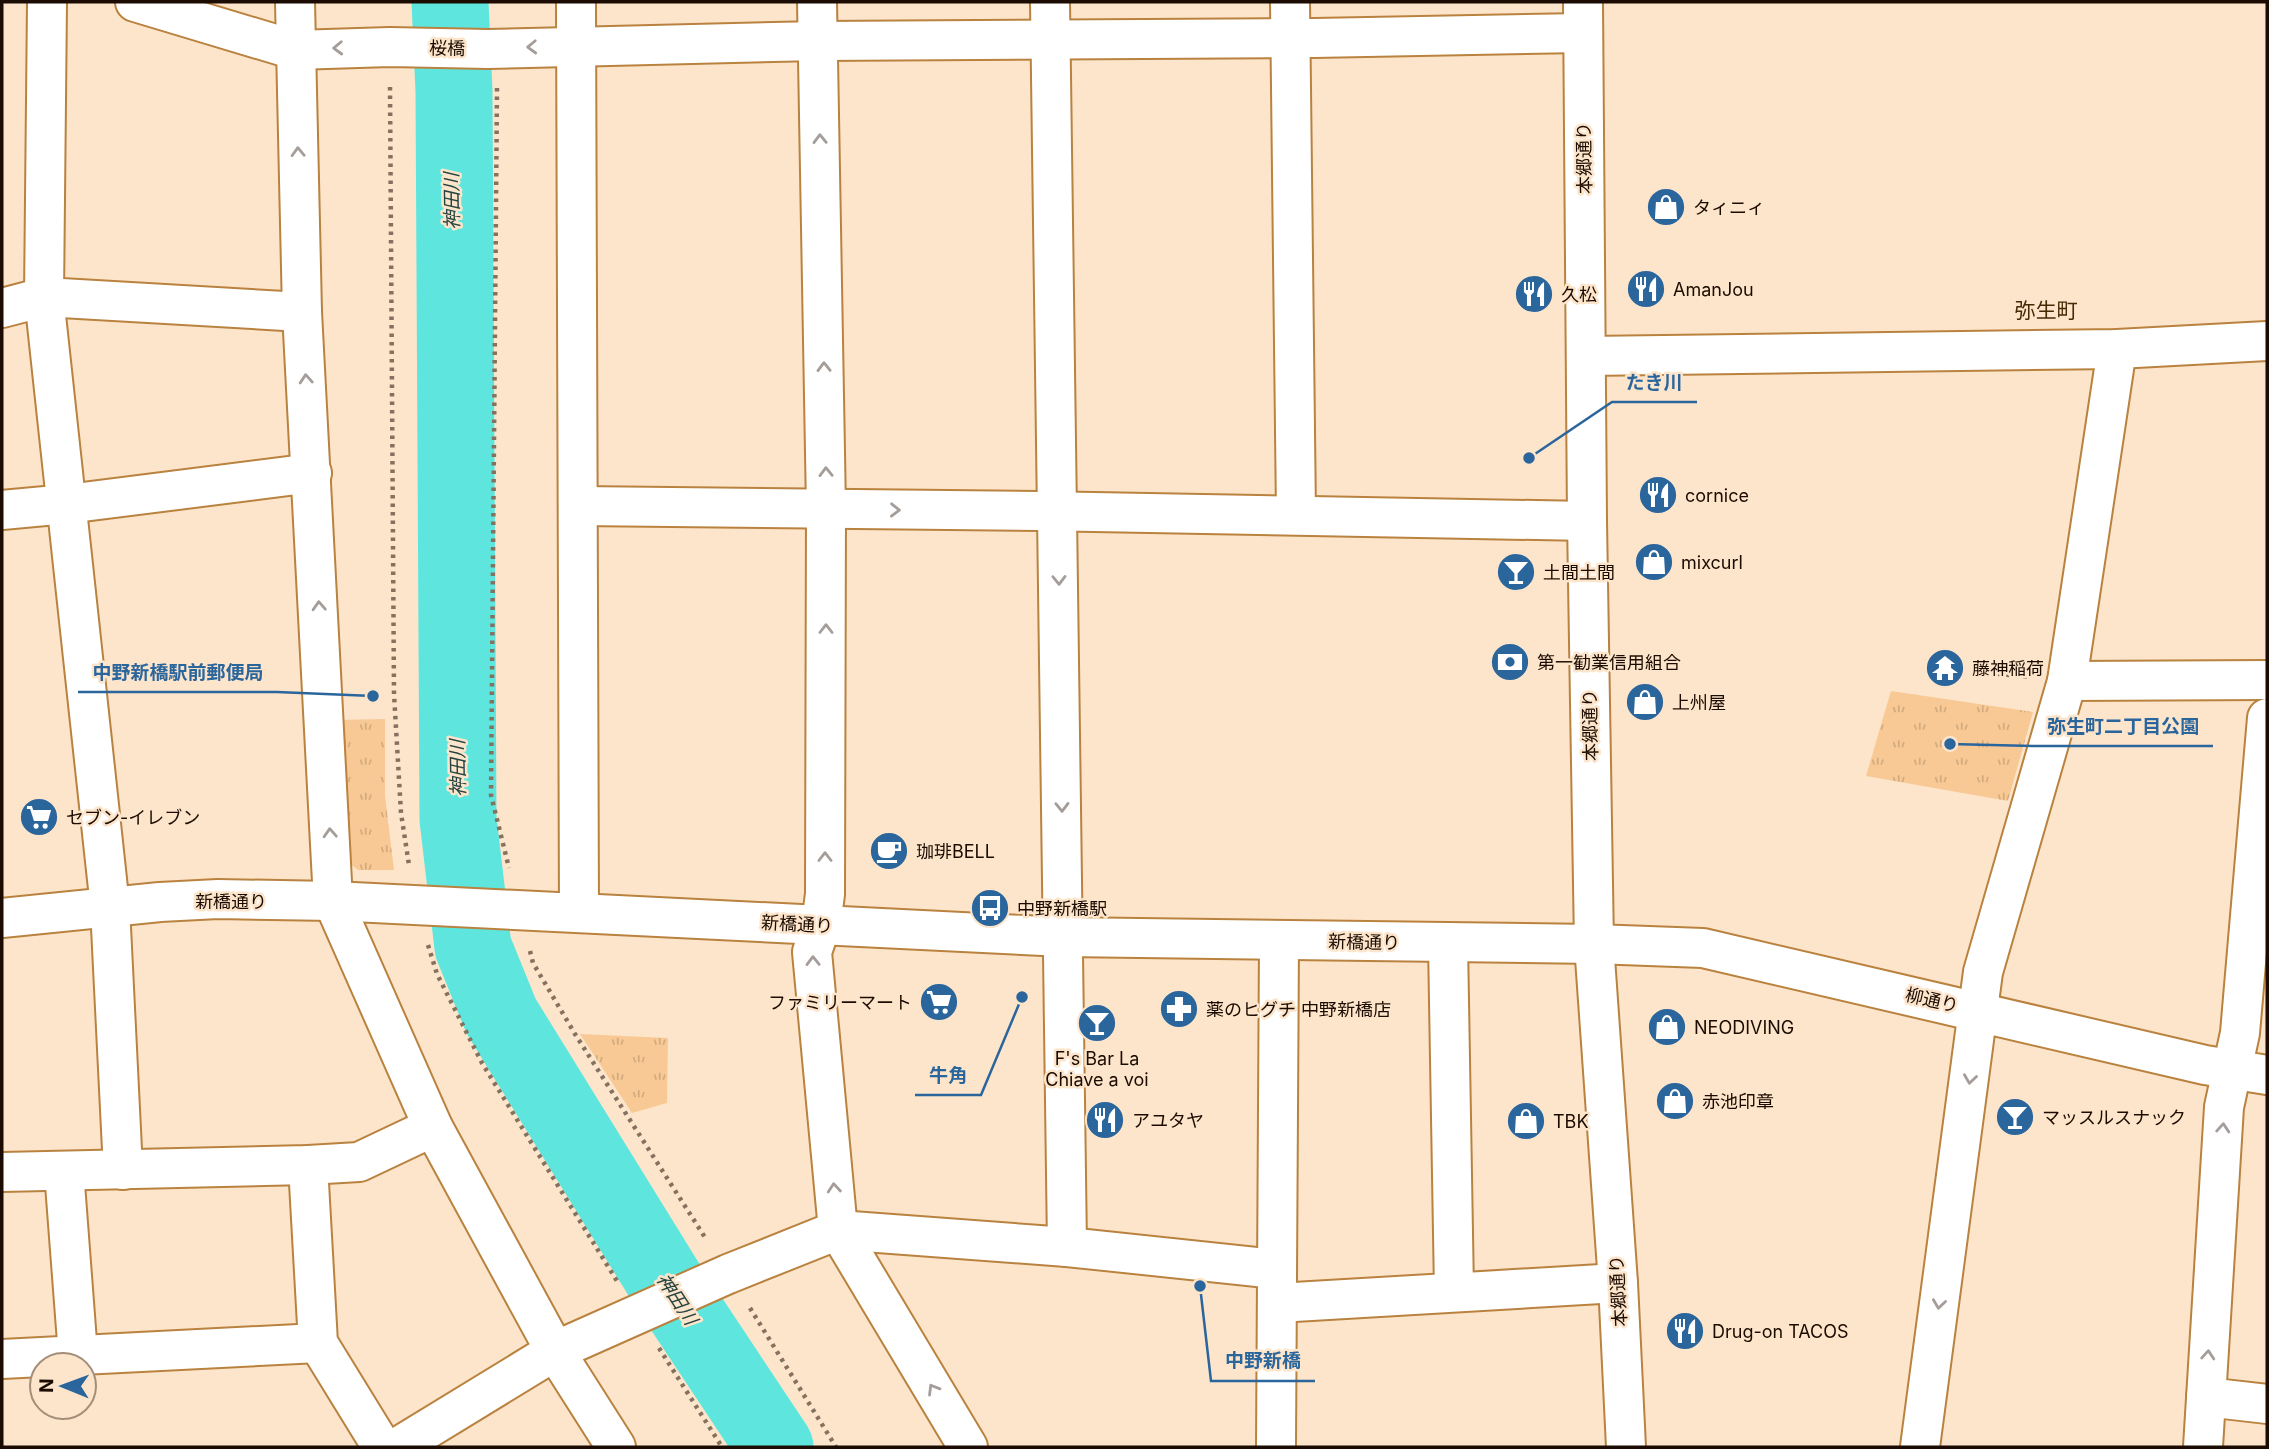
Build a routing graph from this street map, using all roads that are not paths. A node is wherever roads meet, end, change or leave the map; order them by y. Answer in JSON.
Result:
{"nodes":[{"id":1,"x":47,"y":2,"type":"edge"},
{"id":2,"x":135,"y":2,"type":"edge"},
{"id":3,"x":295,"y":2,"type":"edge"},
{"id":4,"x":576,"y":2,"type":"edge"},
{"id":5,"x":817,"y":2,"type":"edge"},
{"id":6,"x":1583,"y":17,"type":"edge"},
{"id":7,"x":1050,"y":20,"type":"edge"},
{"id":8,"x":1289,"y":20,"type":"edge"},
{"id":9,"x":818,"y":41,"type":"junction"},
{"id":10,"x":576,"y":45,"type":"junction"},
{"id":11,"x":295,"y":50,"type":"junction"},
{"id":12,"x":44,"y":297,"type":"junction"},
{"id":13,"x":2,"y":307,"type":"edge"},
{"id":14,"x":302,"y":312,"type":"junction"},
{"id":15,"x":2267,"y":341,"type":"edge"},
{"id":16,"x":2117,"y":349,"type":"junction"},
{"id":17,"x":1586,"y":356,"type":"junction"},
{"id":18,"x":312,"y":473,"type":"junction"},
{"id":19,"x":67,"y":504,"type":"junction"},
{"id":20,"x":578,"y":506,"type":"junction"},
{"id":21,"x":826,"y":509,"type":"junction"},
{"id":22,"x":2,"y":510,"type":"edge"},
{"id":23,"x":1058,"y":511,"type":"junction"},
{"id":24,"x":1296,"y":516,"type":"junction"},
{"id":25,"x":1587,"y":521,"type":"junction"},
{"id":26,"x":2267,"y":680,"type":"edge"},
{"id":27,"x":2067,"y":681,"type":"junction"},
{"id":28,"x":2267,"y":718,"type":"edge"},
{"id":29,"x":333,"y":901,"type":"junction"},
{"id":30,"x":110,"y":907,"type":"junction"},
{"id":31,"x":579,"y":912,"type":"junction"},
{"id":32,"x":2,"y":918,"type":"edge"},
{"id":33,"x":821,"y":925,"type":"junction"},
{"id":34,"x":1064,"y":937,"type":"junction"},
{"id":35,"x":1279,"y":941,"type":"junction"},
{"id":36,"x":1448,"y":943,"type":"junction"},
{"id":37,"x":1594,"y":944,"type":"junction"},
{"id":38,"x":1980,"y":1011,"type":"junction"},
{"id":39,"x":2250,"y":1073,"type":"edge"},
{"id":40,"x":433,"y":1127,"type":"junction"},
{"id":41,"x":309,"y":1165,"type":"junction"},
{"id":42,"x":123,"y":1170,"type":"junction"},
{"id":43,"x":64,"y":1171,"type":"junction"},
{"id":44,"x":2,"y":1172,"type":"edge"},
{"id":45,"x":838,"y":1230,"type":"junction"},
{"id":46,"x":1068,"y":1247,"type":"junction"},
{"id":47,"x":1618,"y":1283,"type":"junction"},
{"id":48,"x":1277,"y":1286,"type":"junction"},
{"id":49,"x":1454,"y":1292,"type":"junction"},
{"id":50,"x":318,"y":1343,"type":"junction"},
{"id":51,"x":78,"y":1351,"type":"edge"},
{"id":52,"x":555,"y":1351,"type":"junction"},
{"id":53,"x":98,"y":1353,"type":"edge"},
{"id":54,"x":28,"y":1357,"type":"edge"},
{"id":55,"x":2,"y":1359,"type":"edge"},
{"id":56,"x":2206,"y":1397,"type":"junction"},
{"id":57,"x":2267,"y":1404,"type":"edge"},
{"id":58,"x":382,"y":1447,"type":"edge"},
{"id":59,"x":398,"y":1447,"type":"edge"},
{"id":60,"x":617,"y":1447,"type":"edge"},
{"id":61,"x":968,"y":1447,"type":"edge"},
{"id":62,"x":1276,"y":1447,"type":"edge"},
{"id":63,"x":1626,"y":1447,"type":"edge"},
{"id":64,"x":1920,"y":1447,"type":"edge"},
{"id":65,"x":2203,"y":1447,"type":"edge"}],
"edges":[{"from":1,"to":12,"type":"street"},
{"from":2,"to":11,"type":"street","name":"桜橋"},
{"from":3,"to":11,"type":"street"},
{"from":4,"to":10,"type":"street"},
{"from":5,"to":9,"type":"street"},
{"from":6,"to":8,"type":"street","name":"桜橋"},
{"from":6,"to":17,"type":"street","name":"本郷通り"},
{"from":7,"to":8,"type":"street","name":"桜橋"},
{"from":7,"to":9,"type":"street","name":"桜橋"},
{"from":7,"to":23,"type":"street"},
{"from":8,"to":24,"type":"street"},
{"from":9,"to":10,"type":"street","name":"桜橋"},
{"from":21,"to":9,"type":"street","one_way":true},
{"from":10,"to":11,"type":"street","name":"桜橋","one_way":true},
{"from":10,"to":20,"type":"street"},
{"from":14,"to":11,"type":"street","one_way":true},
{"from":12,"to":13,"type":"street"},
{"from":12,"to":14,"type":"street"},
{"from":12,"to":19,"type":"street"},
{"from":18,"to":14,"type":"street","one_way":true},
{"from":15,"to":16,"type":"street"},
{"from":16,"to":17,"type":"street"},
{"from":16,"to":27,"type":"street"},
{"from":17,"to":25,"type":"street","name":"本郷通り"},
{"from":18,"to":19,"type":"street"},
{"from":29,"to":18,"type":"street","one_way":true},
{"from":19,"to":22,"type":"street"},
{"from":19,"to":30,"type":"street"},
{"from":20,"to":21,"type":"street"},
{"from":20,"to":31,"type":"street"},
{"from":21,"to":23,"type":"street","one_way":true},
{"from":33,"to":21,"type":"street","one_way":true},
{"from":23,"to":24,"type":"street"},
{"from":23,"to":34,"type":"street","one_way":true},
{"from":24,"to":25,"type":"street"},
{"from":25,"to":37,"type":"street","name":"本郷通り"},
{"from":26,"to":27,"type":"street"},
{"from":27,"to":38,"type":"street"},
{"from":28,"to":39,"type":"street"},
{"from":29,"to":30,"type":"street","name":"新橋通り"},
{"from":29,"to":31,"type":"street","name":"新橋通り"},
{"from":29,"to":40,"type":"street"},
{"from":30,"to":32,"type":"street","name":"新橋通り"},
{"from":30,"to":42,"type":"street"},
{"from":31,"to":33,"type":"street","name":"新橋通り"},
{"from":33,"to":34,"type":"street","name":"新橋通り"},
{"from":45,"to":33,"type":"street","one_way":true},
{"from":34,"to":35,"type":"street","name":"新橋通り"},
{"from":34,"to":46,"type":"street"},
{"from":35,"to":36,"type":"street","name":"新橋通り"},
{"from":35,"to":48,"type":"street"},
{"from":36,"to":37,"type":"street","name":"新橋通り"},
{"from":36,"to":49,"type":"street"},
{"from":37,"to":38,"type":"street","name":"柳通り"},
{"from":37,"to":47,"type":"street","name":"本郷通り"},
{"from":38,"to":39,"type":"street","name":"柳通り"},
{"from":38,"to":64,"type":"street","one_way":true},
{"from":56,"to":39,"type":"street","one_way":true},
{"from":40,"to":41,"type":"street"},
{"from":40,"to":52,"type":"street"},
{"from":41,"to":42,"type":"street"},
{"from":41,"to":50,"type":"street"},
{"from":42,"to":43,"type":"street"},
{"from":43,"to":44,"type":"street"},
{"from":43,"to":51,"type":"street"},
{"from":45,"to":46,"type":"street"},
{"from":45,"to":52,"type":"street"},
{"from":61,"to":45,"type":"street","one_way":true},
{"from":46,"to":48,"type":"street"},
{"from":47,"to":49,"type":"street"},
{"from":47,"to":63,"type":"street","name":"本郷通り"},
{"from":48,"to":49,"type":"street"},
{"from":48,"to":62,"type":"street"},
{"from":50,"to":53,"type":"street"},
{"from":50,"to":58,"type":"street"},
{"from":52,"to":59,"type":"street"},
{"from":52,"to":60,"type":"street"},
{"from":54,"to":55,"type":"street"},
{"from":56,"to":57,"type":"street"},
{"from":56,"to":65,"type":"street"}]}
